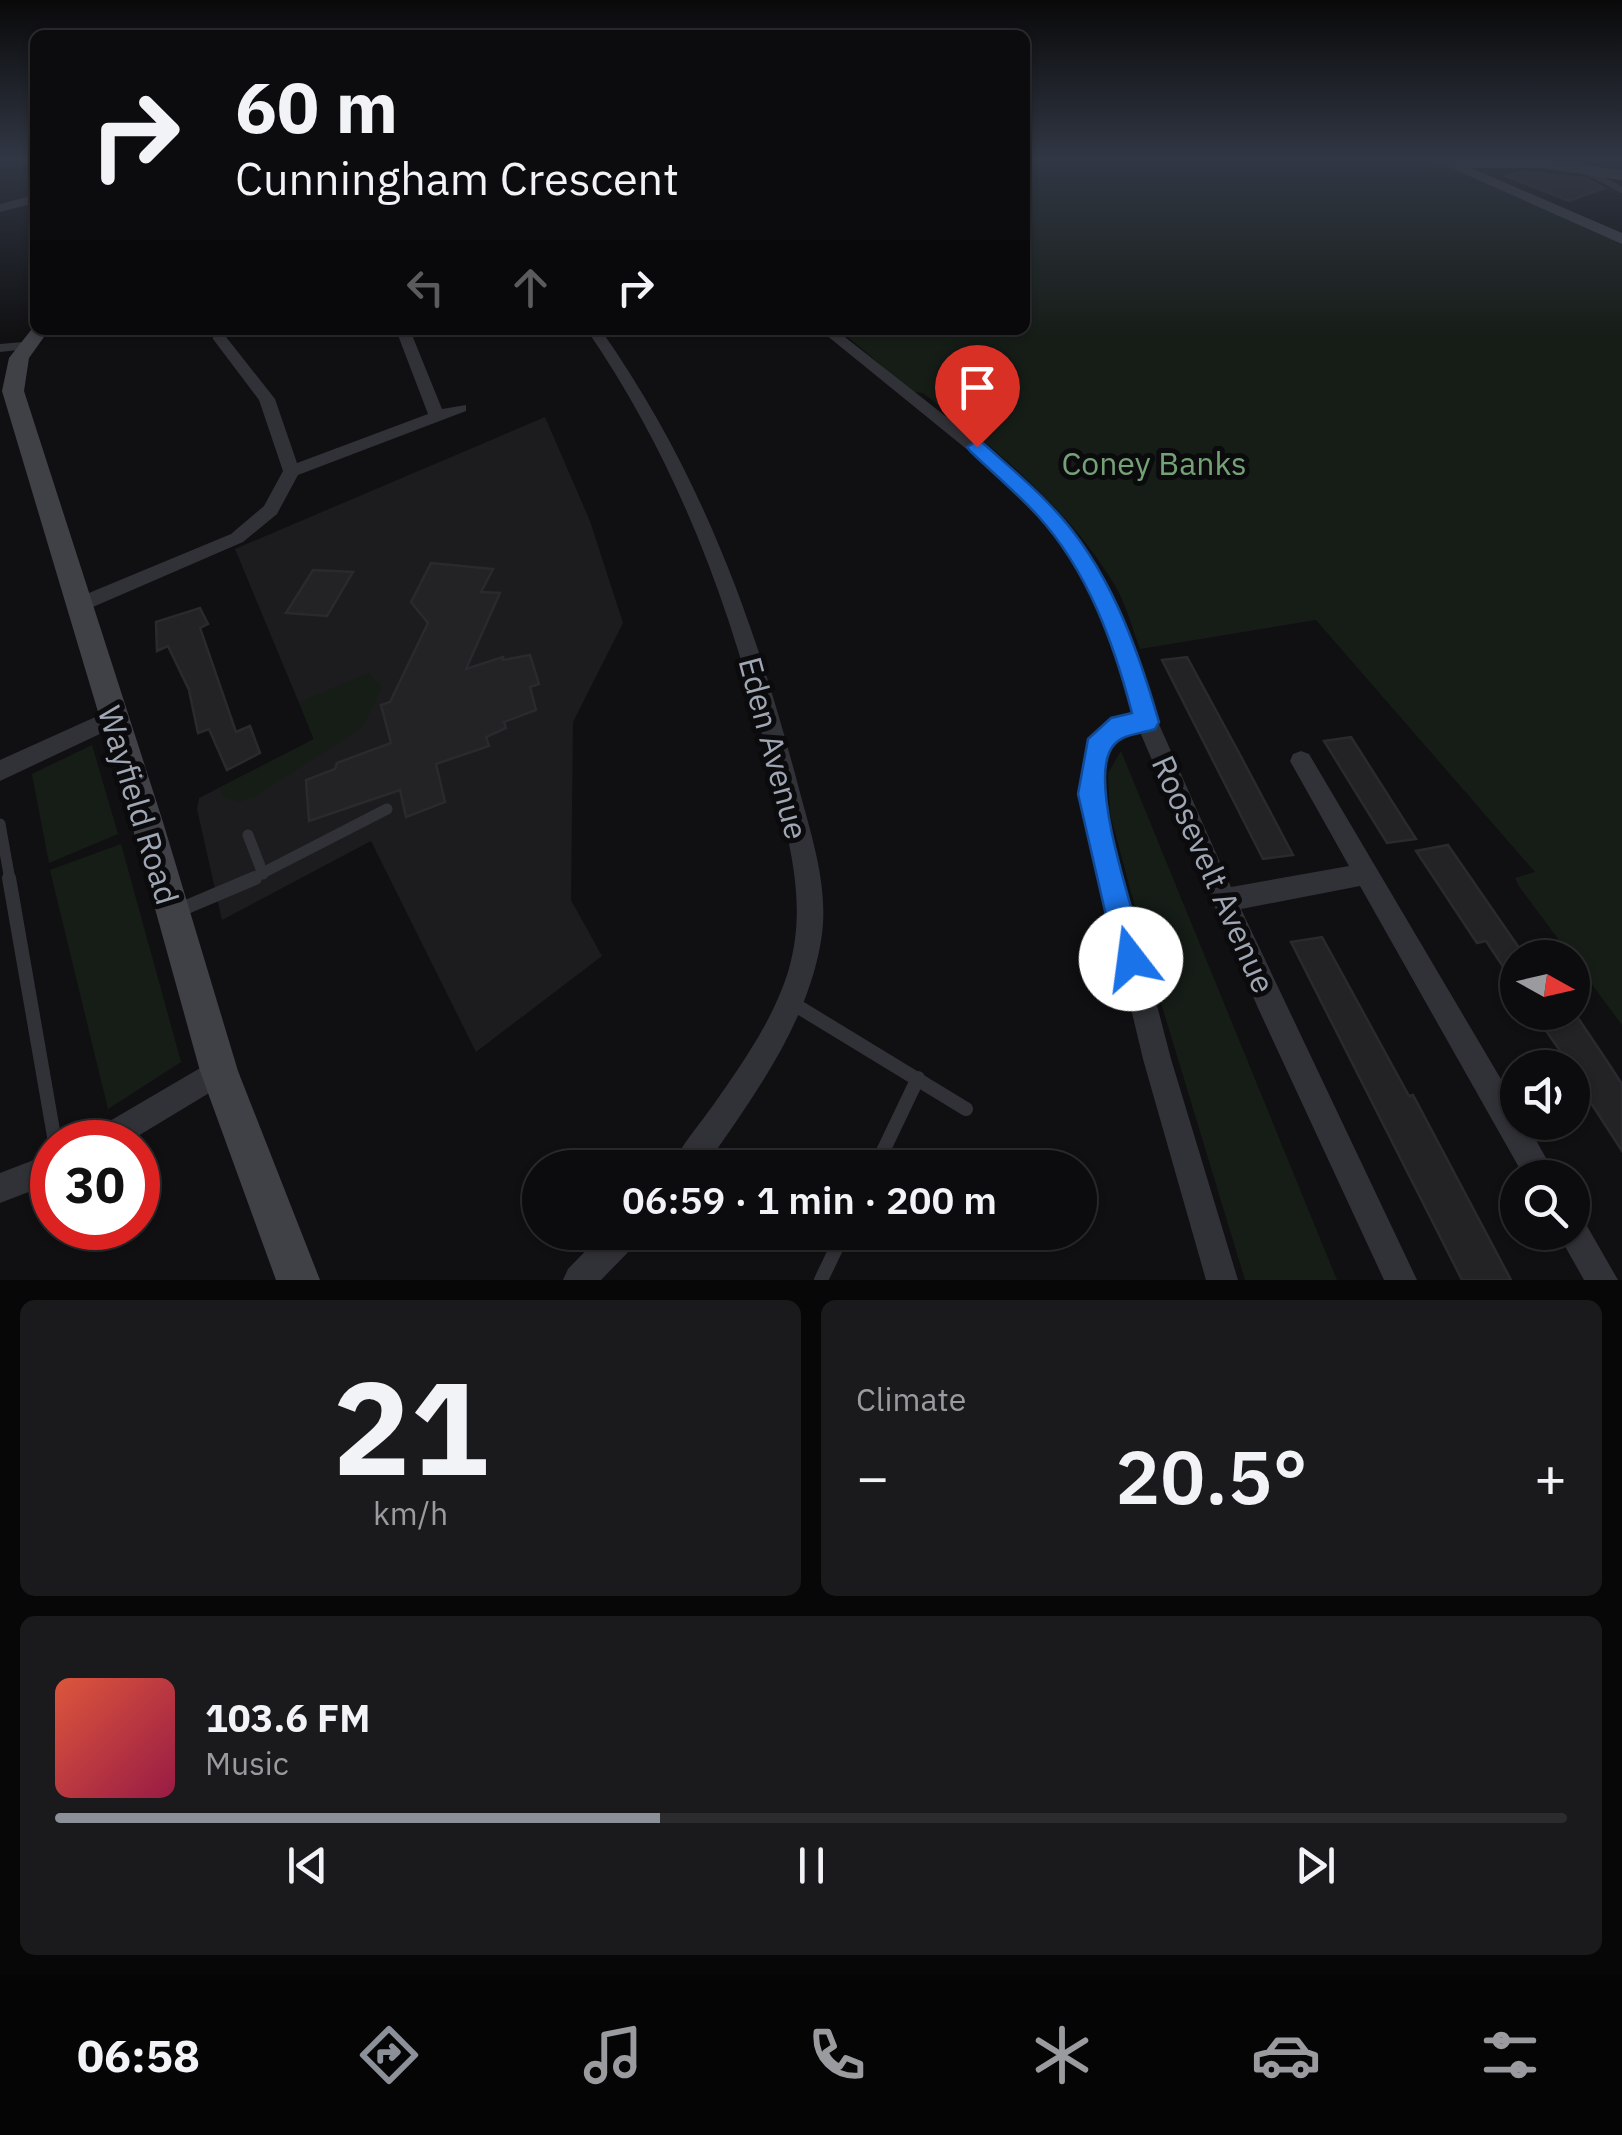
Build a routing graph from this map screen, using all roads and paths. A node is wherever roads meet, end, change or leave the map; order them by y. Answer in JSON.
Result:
{"nodes":[{"id":1,"x":1576,"y":219,"type":"edge"},
{"id":2,"x":1622,"y":239,"type":"edge"},
{"id":3,"x":405,"y":335,"type":"edge"},
{"id":4,"x":597,"y":335,"type":"edge"},
{"id":5,"x":833,"y":335,"type":"edge"},
{"id":6,"x":218,"y":336,"type":"dead end"},
{"id":7,"x":21,"y":341,"type":"edge"},
{"id":8,"x":460,"y":408,"type":"dead end"},
{"id":9,"x":436,"y":414,"type":"junction"},
{"id":10,"x":291,"y":470,"type":"junction"},
{"id":11,"x":79,"y":605,"type":"junction"},
{"id":12,"x":113,"y":718,"type":"junction"},
{"id":13,"x":1146,"y":722,"type":"junction"},
{"id":14,"x":1301,"y":761,"type":"dead end"},
{"id":15,"x":0,"y":771,"type":"edge"},
{"id":16,"x":388,"y":808,"type":"dead end"},
{"id":17,"x":0,"y":824,"type":"edge"},
{"id":18,"x":248,"y":835,"type":"dead end"},
{"id":19,"x":263,"y":874,"type":"junction"},
{"id":20,"x":1366,"y":874,"type":"junction"},
{"id":21,"x":1228,"y":900,"type":"junction"},
{"id":22,"x":172,"y":914,"type":"junction"},
{"id":23,"x":789,"y":1001,"type":"junction"},
{"id":24,"x":219,"y":1071,"type":"junction"},
{"id":25,"x":918,"y":1078,"type":"junction"},
{"id":26,"x":966,"y":1108,"type":"dead end"},
{"id":27,"x":51,"y":1120,"type":"edge"},
{"id":28,"x":138,"y":1120,"type":"edge"},
{"id":29,"x":699,"y":1150,"type":"edge"},
{"id":30,"x":884,"y":1150,"type":"edge"},
{"id":31,"x":1532,"y":1160,"type":"edge"},
{"id":32,"x":30,"y":1176,"type":"edge"},
{"id":33,"x":0,"y":1188,"type":"edge"},
{"id":34,"x":608,"y":1250,"type":"edge"},
{"id":35,"x":835,"y":1250,"type":"edge"},
{"id":36,"x":1584,"y":1250,"type":"edge"},
{"id":37,"x":298,"y":1280,"type":"edge"},
{"id":38,"x":579,"y":1280,"type":"edge"},
{"id":39,"x":821,"y":1280,"type":"edge"},
{"id":40,"x":1222,"y":1280,"type":"edge"},
{"id":41,"x":1401,"y":1280,"type":"edge"},
{"id":42,"x":1602,"y":1280,"type":"edge"}],
"edges":[{"from":1,"to":2,"type":"street"},
{"from":3,"to":9,"type":"street"},
{"from":4,"to":23,"type":"street","name":"Eden Avenue"},
{"from":5,"to":13,"type":"street","name":"Roosevelt Avenue"},
{"from":6,"to":10,"type":"street"},
{"from":7,"to":11,"type":"street","name":"Wayfield Road"},
{"from":8,"to":9,"type":"street"},
{"from":9,"to":10,"type":"street"},
{"from":10,"to":11,"type":"street"},
{"from":11,"to":12,"type":"street","name":"Wayfield Road"},
{"from":12,"to":15,"type":"street"},
{"from":12,"to":22,"type":"street","name":"Wayfield Road"},
{"from":13,"to":21,"type":"street","name":"Roosevelt Avenue"},
{"from":13,"to":40,"type":"street"},
{"from":14,"to":20,"type":"street"},
{"from":16,"to":19,"type":"lane"},
{"from":17,"to":27,"type":"lane"},
{"from":18,"to":19,"type":"lane"},
{"from":19,"to":22,"type":"lane"},
{"from":20,"to":21,"type":"street"},
{"from":20,"to":31,"type":"street"},
{"from":21,"to":41,"type":"street","name":"Roosevelt Avenue"},
{"from":22,"to":24,"type":"street","name":"Wayfield Road"},
{"from":23,"to":25,"type":"lane"},
{"from":23,"to":29,"type":"street","name":"Eden Avenue"},
{"from":24,"to":28,"type":"street"},
{"from":24,"to":37,"type":"street","name":"Wayfield Road"},
{"from":25,"to":26,"type":"lane"},
{"from":25,"to":30,"type":"lane"},
{"from":32,"to":33,"type":"street"},
{"from":34,"to":38,"type":"street"},
{"from":35,"to":39,"type":"lane"},
{"from":36,"to":42,"type":"street"}]}
